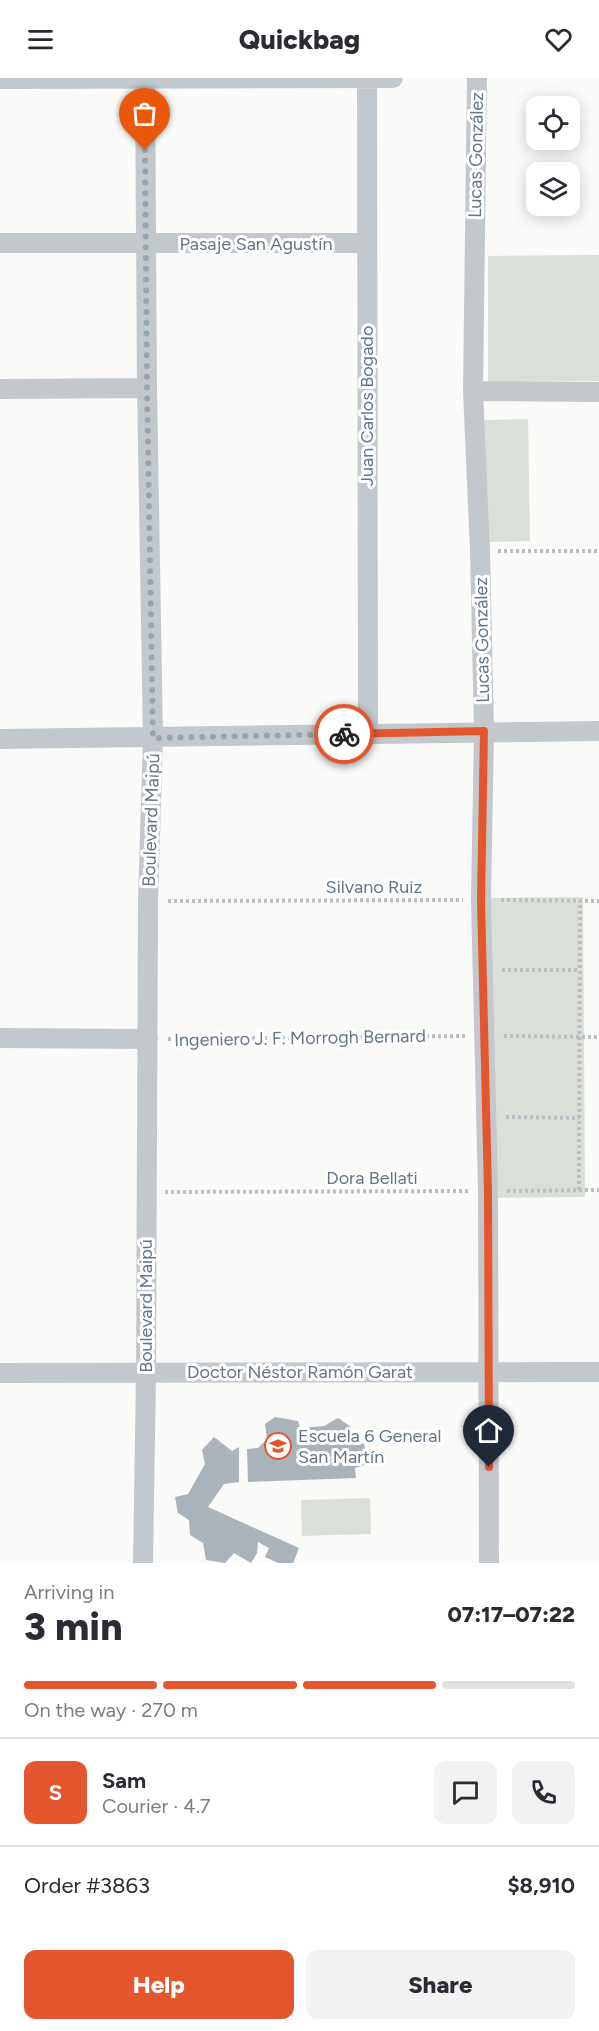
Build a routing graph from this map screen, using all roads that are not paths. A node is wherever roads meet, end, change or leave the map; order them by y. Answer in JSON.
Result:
{"nodes":[{"id":1,"x":393,"y":78,"type":"edge"},
{"id":2,"x":477,"y":78,"type":"edge"},
{"id":3,"x":0,"y":79,"type":"edge"},
{"id":4,"x":145,"y":79,"type":"edge"},
{"id":5,"x":326,"y":79,"type":"edge"},
{"id":6,"x":367,"y":79,"type":"edge"},
{"id":7,"x":0,"y":243,"type":"edge"},
{"id":8,"x":367,"y":243,"type":"junction"},
{"id":9,"x":146,"y":244,"type":"junction"},
{"id":10,"x":147,"y":388,"type":"junction"},
{"id":11,"x":0,"y":389,"type":"edge"},
{"id":12,"x":473,"y":391,"type":"junction"},
{"id":13,"x":599,"y":392,"type":"edge"},
{"id":14,"x":484,"y":731,"type":"junction"},
{"id":15,"x":599,"y":731,"type":"edge"},
{"id":16,"x":368,"y":734,"type":"junction"},
{"id":17,"x":153,"y":738,"type":"junction"},
{"id":18,"x":0,"y":739,"type":"edge"},
{"id":19,"x":0,"y":1038,"type":"edge"},
{"id":20,"x":148,"y":1039,"type":"junction"},
{"id":21,"x":489,"y":1371,"type":"junction"},
{"id":22,"x":599,"y":1372,"type":"edge"},
{"id":23,"x":0,"y":1373,"type":"edge"},
{"id":24,"x":146,"y":1373,"type":"junction"},
{"id":25,"x":143,"y":1563,"type":"edge"},
{"id":26,"x":489,"y":1563,"type":"edge"}],
"edges":[{"from":1,"to":6,"type":"street"},
{"from":2,"to":12,"type":"street","name":"Lucas González"},
{"from":3,"to":4,"type":"street"},
{"from":4,"to":5,"type":"street"},
{"from":4,"to":9,"type":"street","name":"Boulevard Maipú"},
{"from":5,"to":6,"type":"street"},
{"from":6,"to":8,"type":"street","name":"Juan Carlos Bogado"},
{"from":7,"to":9,"type":"street","name":"Pasaje San Agustín"},
{"from":8,"to":9,"type":"street","name":"Pasaje San Agustín"},
{"from":8,"to":16,"type":"street","name":"Juan Carlos Bogado"},
{"from":9,"to":10,"type":"street","name":"Boulevard Maipú"},
{"from":10,"to":11,"type":"street"},
{"from":10,"to":17,"type":"street","name":"Boulevard Maipú"},
{"from":12,"to":13,"type":"street"},
{"from":12,"to":14,"type":"street","name":"Lucas González"},
{"from":14,"to":15,"type":"street"},
{"from":14,"to":16,"type":"street"},
{"from":14,"to":21,"type":"street","name":"Lucas González"},
{"from":16,"to":17,"type":"street"},
{"from":17,"to":18,"type":"street"},
{"from":17,"to":20,"type":"street","name":"Boulevard Maipú"},
{"from":19,"to":20,"type":"street","name":"Ingeniero J. F. Morrogh Bernard"},
{"from":20,"to":24,"type":"street","name":"Boulevard Maipú"},
{"from":21,"to":22,"type":"street","name":"Doctor Néstor Ramón Garat"},
{"from":21,"to":24,"type":"street","name":"Doctor Néstor Ramón Garat"},
{"from":21,"to":26,"type":"street","name":"Lucas González"},
{"from":23,"to":24,"type":"street","name":"Doctor Néstor Ramón Garat"},
{"from":24,"to":25,"type":"street","name":"Boulevard Maipú"}]}
